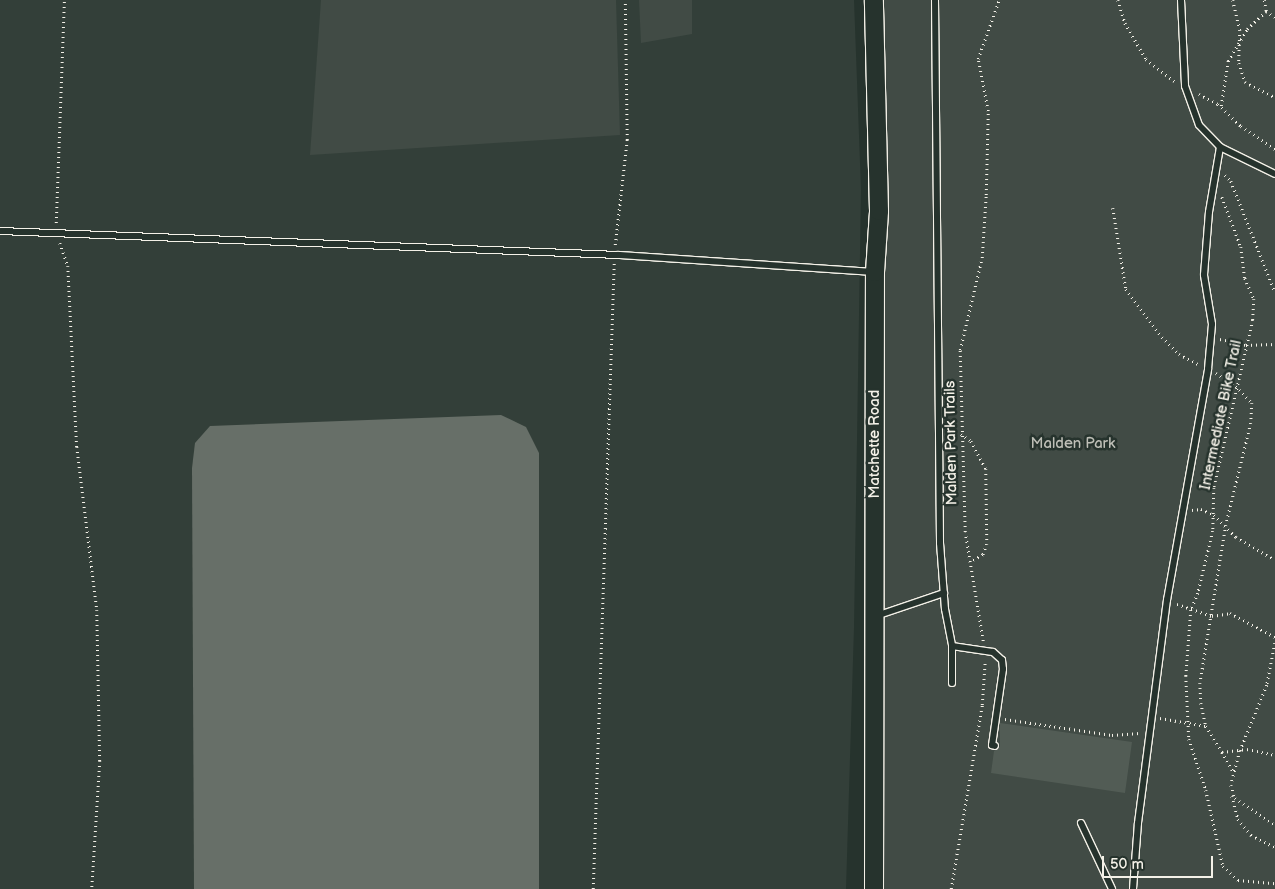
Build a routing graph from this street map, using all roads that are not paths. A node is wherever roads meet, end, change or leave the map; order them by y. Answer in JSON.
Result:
{"nodes":[{"id":1,"x":874,"y":0,"type":"edge"},
{"id":2,"x":935,"y":0,"type":"edge"},
{"id":3,"x":1181,"y":0,"type":"edge"},
{"id":4,"x":1220,"y":147,"type":"junction"},
{"id":5,"x":1275,"y":174,"type":"edge"},
{"id":6,"x":0,"y":231,"type":"edge"},
{"id":7,"x":876,"y":272,"type":"junction"},
{"id":8,"x":944,"y":593,"type":"junction"},
{"id":9,"x":875,"y":617,"type":"junction"},
{"id":10,"x":952,"y":646,"type":"junction"},
{"id":11,"x":952,"y":683,"type":"dead end"},
{"id":12,"x":995,"y":746,"type":"dead end"},
{"id":13,"x":1081,"y":823,"type":"dead end"},
{"id":14,"x":874,"y":889,"type":"edge"},
{"id":15,"x":1112,"y":889,"type":"edge"},
{"id":16,"x":1133,"y":889,"type":"edge"}],
"edges":[{"from":1,"to":7,"type":"main road","name":"Matchette Road"},
{"from":2,"to":8,"type":"lane"},
{"from":3,"to":4,"type":"lane"},
{"from":4,"to":5,"type":"lane"},
{"from":4,"to":16,"type":"lane"},
{"from":6,"to":7,"type":"lane"},
{"from":7,"to":9,"type":"main road","name":"Matchette Road"},
{"from":8,"to":9,"type":"lane"},
{"from":8,"to":10,"type":"lane"},
{"from":9,"to":14,"type":"main road","name":"Matchette Road"},
{"from":10,"to":11,"type":"lane"},
{"from":10,"to":12,"type":"lane"},
{"from":13,"to":15,"type":"lane"}]}
